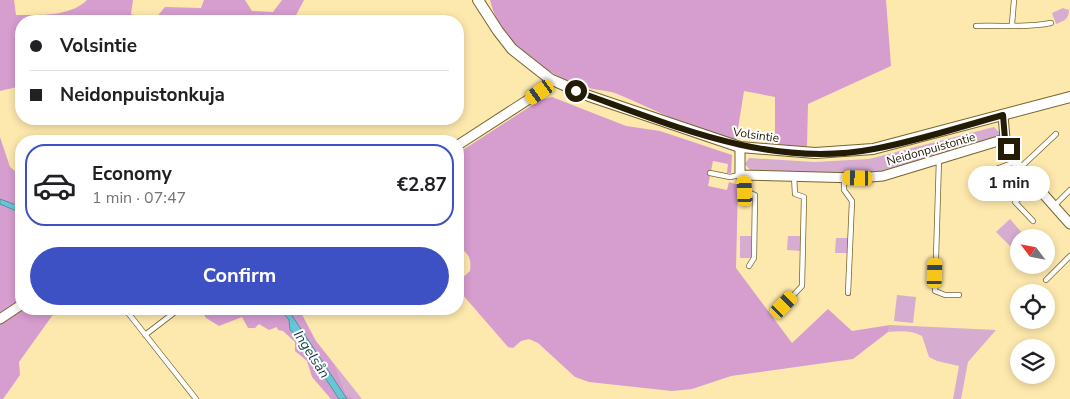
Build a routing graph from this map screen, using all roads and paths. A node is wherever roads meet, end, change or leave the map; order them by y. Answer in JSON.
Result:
{"nodes":[{"id":1,"x":478,"y":0,"type":"edge"},
{"id":2,"x":1014,"y":0,"type":"edge"},
{"id":3,"x":1051,"y":23,"type":"dead end"},
{"id":4,"x":1012,"y":24,"type":"junction"},
{"id":5,"x":976,"y":26,"type":"dead end"},
{"id":6,"x":550,"y":79,"type":"junction"},
{"id":7,"x":1070,"y":97,"type":"edge"},
{"id":8,"x":1003,"y":115,"type":"junction"},
{"id":9,"x":1056,"y":134,"type":"dead end"},
{"id":10,"x":1005,"y":139,"type":"junction"},
{"id":11,"x":464,"y":141,"type":"edge"},
{"id":12,"x":740,"y":147,"type":"junction"},
{"id":13,"x":939,"y":159,"type":"junction"},
{"id":14,"x":1017,"y":165,"type":"junction"},
{"id":15,"x":710,"y":173,"type":"dead end"},
{"id":16,"x":742,"y":175,"type":"junction"},
{"id":17,"x":794,"y":176,"type":"junction"},
{"id":18,"x":977,"y":176,"type":"dead end"},
{"id":19,"x":844,"y":177,"type":"junction"},
{"id":20,"x":1034,"y":185,"type":"junction"},
{"id":21,"x":1070,"y":190,"type":"edge"},
{"id":22,"x":1054,"y":206,"type":"junction"},
{"id":23,"x":1033,"y":221,"type":"dead end"},
{"id":24,"x":1070,"y":224,"type":"edge"},
{"id":25,"x":1070,"y":256,"type":"edge"},
{"id":26,"x":749,"y":266,"type":"dead end"},
{"id":27,"x":1046,"y":280,"type":"dead end"},
{"id":28,"x":848,"y":293,"type":"dead end"},
{"id":29,"x":959,"y":295,"type":"dead end"},
{"id":30,"x":784,"y":305,"type":"dead end"},
{"id":31,"x":15,"y":310,"type":"edge"},
{"id":32,"x":130,"y":315,"type":"edge"},
{"id":33,"x":171,"y":315,"type":"edge"},
{"id":34,"x":0,"y":319,"type":"edge"},
{"id":35,"x":145,"y":335,"type":"junction"},
{"id":36,"x":196,"y":399,"type":"edge"}],
"edges":[{"from":1,"to":6,"type":"street","name":"Volsintie"},
{"from":2,"to":4,"type":"lane"},
{"from":3,"to":4,"type":"lane"},
{"from":4,"to":5,"type":"lane"},
{"from":6,"to":11,"type":"street"},
{"from":6,"to":12,"type":"street","name":"Volsintie"},
{"from":7,"to":8,"type":"street","name":"Volsintie"},
{"from":8,"to":10,"type":"street"},
{"from":8,"to":12,"type":"street","name":"Volsintie"},
{"from":9,"to":14,"type":"lane"},
{"from":10,"to":13,"type":"street","name":"Neidonpuistontie"},
{"from":10,"to":14,"type":"street"},
{"from":12,"to":16,"type":"street"},
{"from":13,"to":19,"type":"street","name":"Neidonpuistontie"},
{"from":13,"to":29,"type":"lane"},
{"from":14,"to":18,"type":"lane"},
{"from":14,"to":20,"type":"street"},
{"from":15,"to":16,"type":"lane"},
{"from":16,"to":17,"type":"street","name":"Neidonpuistontie"},
{"from":16,"to":26,"type":"lane"},
{"from":17,"to":19,"type":"street","name":"Neidonpuistontie"},
{"from":17,"to":30,"type":"lane"},
{"from":19,"to":28,"type":"lane"},
{"from":20,"to":22,"type":"street"},
{"from":20,"to":23,"type":"lane"},
{"from":21,"to":22,"type":"lane"},
{"from":22,"to":24,"type":"street"},
{"from":25,"to":27,"type":"lane"},
{"from":31,"to":34,"type":"street"},
{"from":32,"to":35,"type":"lane"},
{"from":33,"to":35,"type":"lane"},
{"from":35,"to":36,"type":"lane"}]}
